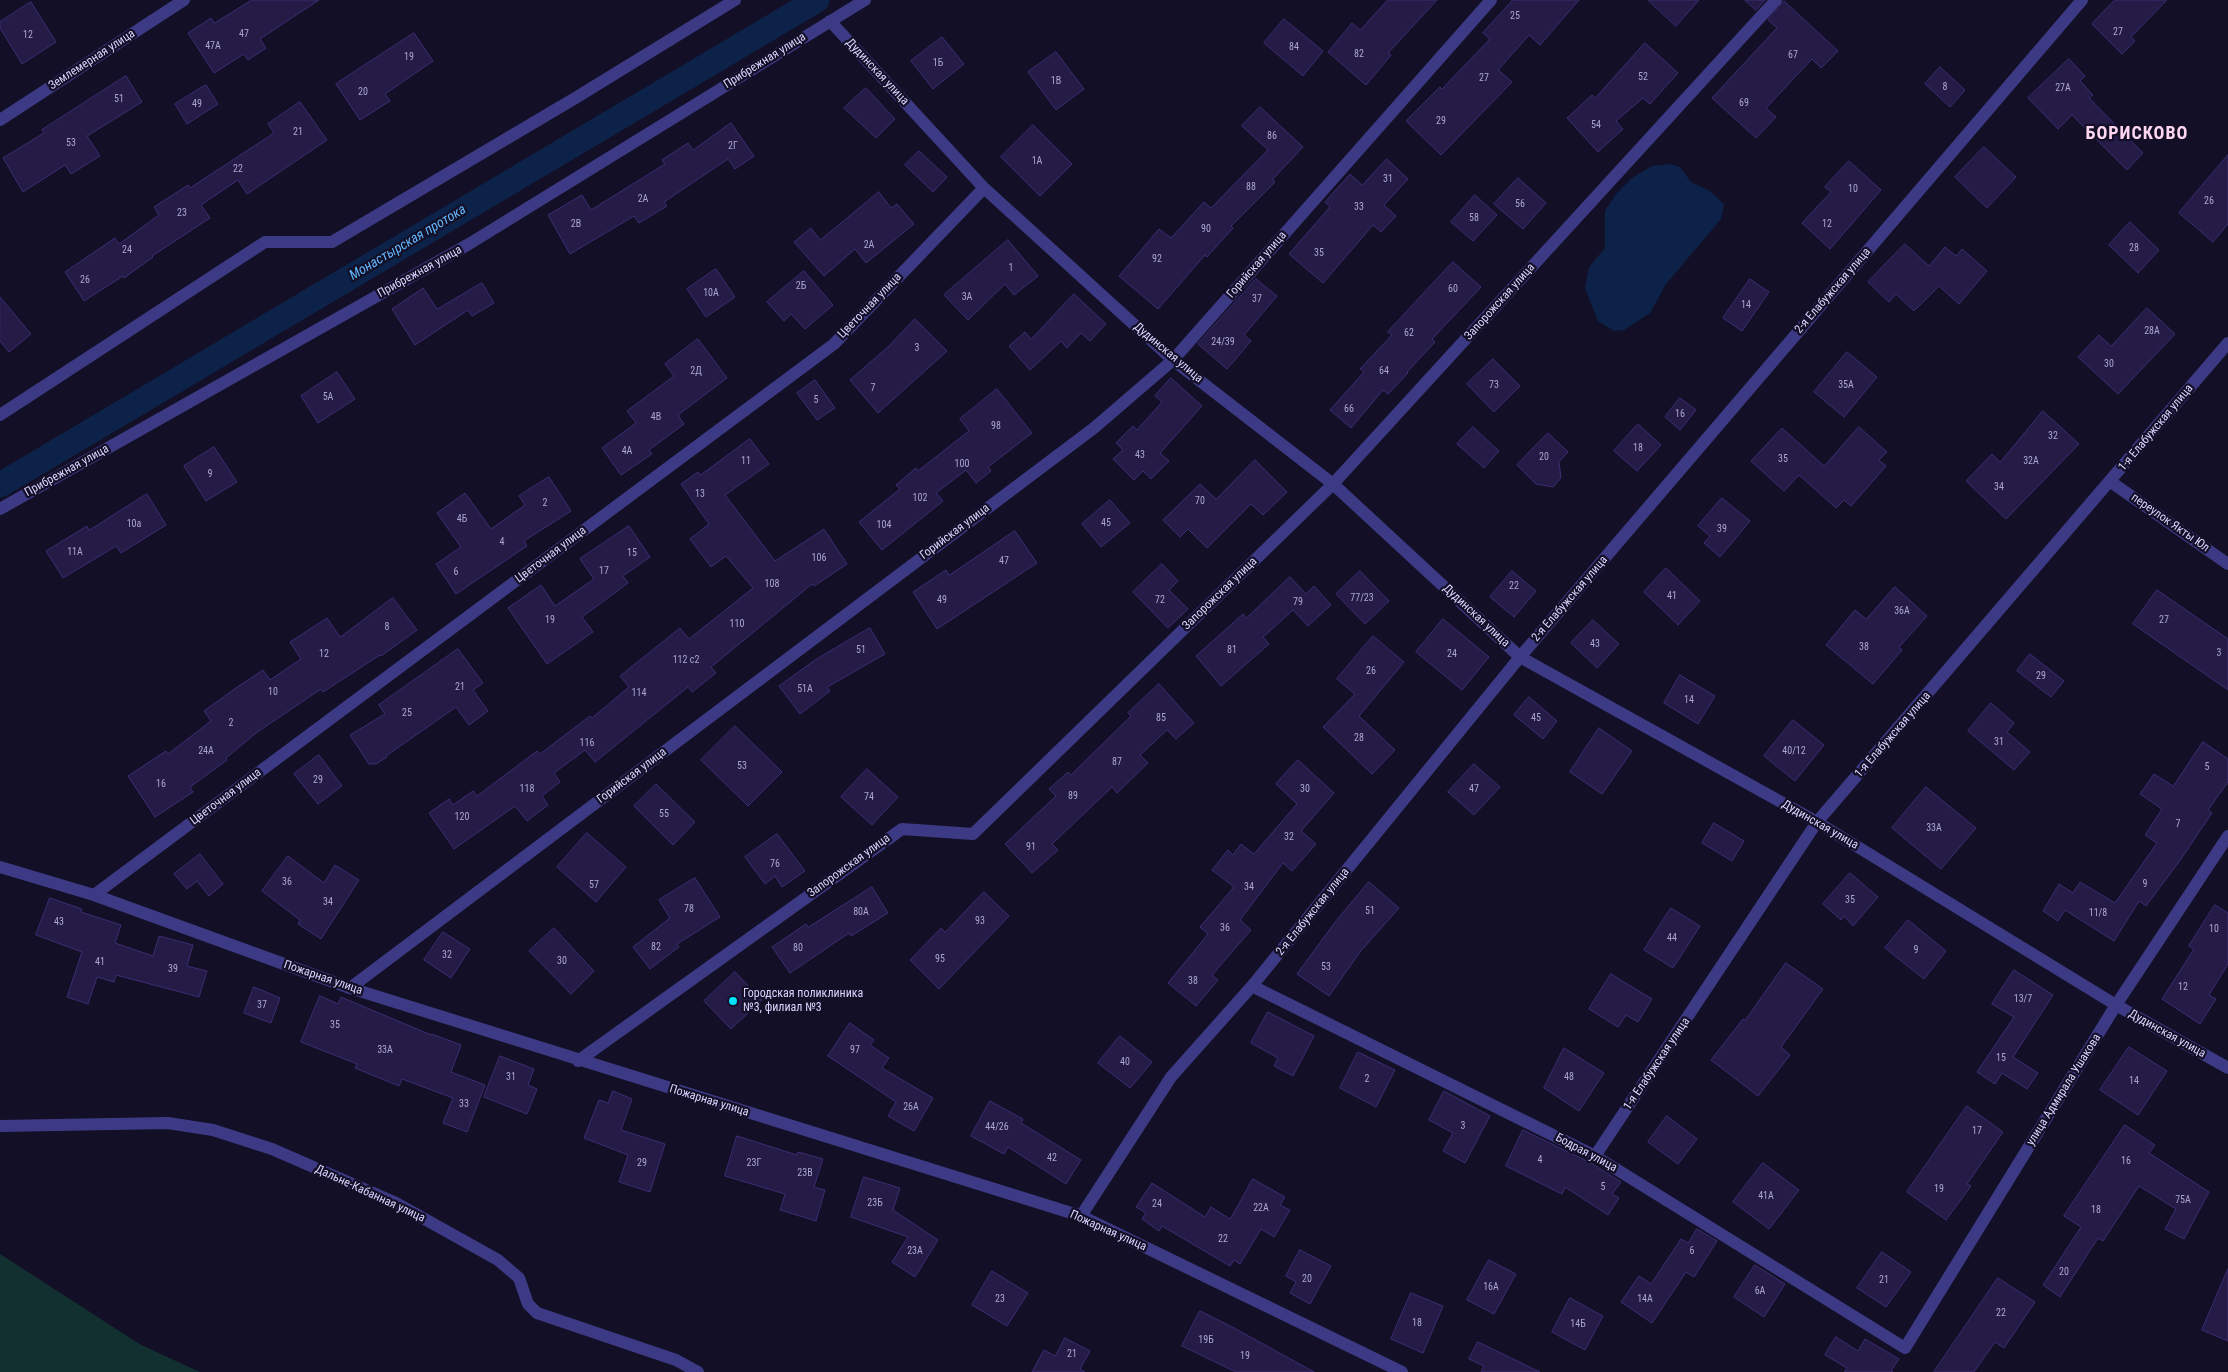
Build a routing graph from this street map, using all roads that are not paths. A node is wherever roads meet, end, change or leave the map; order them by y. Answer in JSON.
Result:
{"nodes":[{"id":1,"x":184,"y":0,"type":"edge"},
{"id":2,"x":735,"y":0,"type":"edge"},
{"id":3,"x":865,"y":0,"type":"edge"},
{"id":4,"x":1491,"y":0,"type":"edge"},
{"id":5,"x":1776,"y":0,"type":"edge"},
{"id":6,"x":2082,"y":0,"type":"edge"},
{"id":7,"x":830,"y":21,"type":"junction"},
{"id":8,"x":0,"y":120,"type":"edge"},
{"id":9,"x":984,"y":188,"type":"junction"},
{"id":10,"x":2228,"y":343,"type":"edge"},
{"id":11,"x":1173,"y":360,"type":"junction"},
{"id":12,"x":0,"y":415,"type":"edge"},
{"id":13,"x":2111,"y":482,"type":"junction"},
{"id":14,"x":1333,"y":484,"type":"junction"},
{"id":15,"x":0,"y":509,"type":"edge"},
{"id":16,"x":2228,"y":564,"type":"edge"},
{"id":17,"x":1520,"y":657,"type":"junction"},
{"id":18,"x":1818,"y":822,"type":"junction"},
{"id":19,"x":2228,"y":836,"type":"edge"},
{"id":20,"x":0,"y":867,"type":"edge"},
{"id":21,"x":94,"y":895,"type":"junction"},
{"id":22,"x":1252,"y":986,"type":"junction"},
{"id":23,"x":350,"y":988,"type":"junction"},
{"id":24,"x":2116,"y":1005,"type":"junction"},
{"id":25,"x":578,"y":1061,"type":"junction"},
{"id":26,"x":2228,"y":1068,"type":"edge"},
{"id":27,"x":0,"y":1126,"type":"edge"},
{"id":28,"x":1596,"y":1156,"type":"junction"},
{"id":29,"x":1082,"y":1216,"type":"junction"},
{"id":30,"x":1905,"y":1348,"type":"joint"},
{"id":31,"x":698,"y":1372,"type":"edge"},
{"id":32,"x":1402,"y":1372,"type":"edge"}],
"edges":[{"from":1,"to":8,"type":"street","name":"Землемерная улица"},
{"from":2,"to":12,"type":"street"},
{"from":3,"to":7,"type":"street","name":"Прибрежная улица"},
{"from":4,"to":11,"type":"street","name":"Горийская улица"},
{"from":5,"to":14,"type":"street","name":"Запорожская улица"},
{"from":6,"to":17,"type":"street","name":"2-я Елабужская улица"},
{"from":7,"to":9,"type":"street","name":"Дудинская улица"},
{"from":7,"to":15,"type":"street","name":"Прибрежная улица"},
{"from":9,"to":11,"type":"street","name":"Дудинская улица"},
{"from":9,"to":21,"type":"street","name":"Цветочная улица"},
{"from":10,"to":13,"type":"street","name":"1-я Елабужская улица"},
{"from":11,"to":14,"type":"street","name":"Дудинская улица"},
{"from":11,"to":23,"type":"street","name":"Горийская улица"},
{"from":13,"to":16,"type":"street","name":"переулок Якты Юл"},
{"from":13,"to":18,"type":"street","name":"1-я Елабужская улица"},
{"from":14,"to":17,"type":"street","name":"Дудинская улица"},
{"from":14,"to":25,"type":"street","name":"Запорожская улица"},
{"from":17,"to":18,"type":"street","name":"Дудинская улица"},
{"from":17,"to":22,"type":"street","name":"2-я Елабужская улица"},
{"from":18,"to":24,"type":"street","name":"Дудинская улица"},
{"from":18,"to":28,"type":"street","name":"1-я Елабужская улица"},
{"from":19,"to":24,"type":"street","name":"улица Адмирала Ушакова"},
{"from":20,"to":21,"type":"street","name":"Пожарная улица"},
{"from":21,"to":23,"type":"street","name":"Пожарная улица"},
{"from":22,"to":28,"type":"street","name":"Бодрая улица"},
{"from":22,"to":29,"type":"street","name":"2-я Елабужская улица"},
{"from":23,"to":25,"type":"street","name":"Пожарная улица"},
{"from":24,"to":26,"type":"street","name":"Дудинская улица"},
{"from":24,"to":30,"type":"street","name":"улица Адмирала Ушакова"},
{"from":25,"to":29,"type":"street","name":"Пожарная улица"},
{"from":27,"to":31,"type":"street","name":"Дальне-Кабанная улица"},
{"from":28,"to":30,"type":"street","name":"Бодрая улица"},
{"from":29,"to":32,"type":"street","name":"Пожарная улица"}]}
